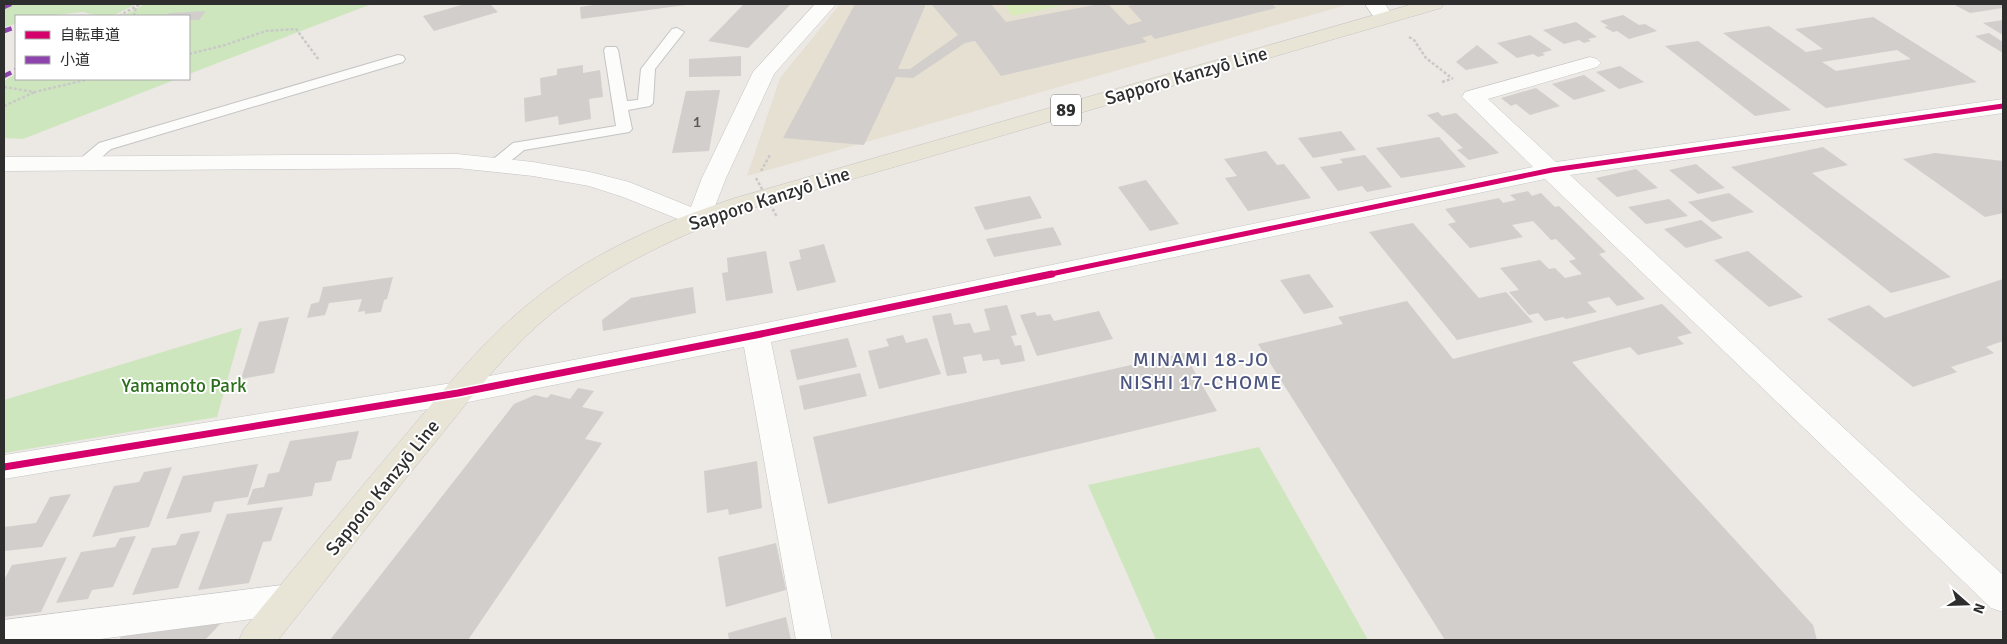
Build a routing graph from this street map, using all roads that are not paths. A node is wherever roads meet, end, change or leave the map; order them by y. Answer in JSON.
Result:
{"nodes":[{"id":1,"x":826,"y":4,"type":"edge"},
{"id":2,"x":1434,"y":4,"type":"edge"},
{"id":3,"x":1380,"y":11,"type":"edge"},
{"id":4,"x":677,"y":32,"type":"dead end"},
{"id":5,"x":611,"y":50,"type":"dead end"},
{"id":6,"x":398,"y":59,"type":"dead end"},
{"id":7,"x":1590,"y":63,"type":"dead end"},
{"id":8,"x":2003,"y":106,"type":"edge"},
{"id":9,"x":620,"y":108,"type":"junction"},
{"id":10,"x":82,"y":164,"type":"junction"},
{"id":11,"x":497,"y":164,"type":"junction"},
{"id":12,"x":5,"y":165,"type":"edge"},
{"id":13,"x":1552,"y":170,"type":"junction"},
{"id":14,"x":698,"y":219,"type":"junction"},
{"id":15,"x":756,"y":335,"type":"junction"},
{"id":16,"x":458,"y":393,"type":"junction"},
{"id":17,"x":4,"y":467,"type":"edge"},
{"id":18,"x":2003,"y":597,"type":"edge"},
{"id":19,"x":290,"y":599,"type":"junction"},
{"id":20,"x":4,"y":636,"type":"edge"},
{"id":21,"x":257,"y":640,"type":"edge"},
{"id":22,"x":814,"y":640,"type":"edge"}],
"edges":[{"from":1,"to":14,"type":"street"},
{"from":2,"to":3,"type":"main road","name":"Sapporo Kanzyō Line","number":"89"},
{"from":3,"to":14,"type":"main road","name":"Sapporo Kanzyō Line","number":"89"},
{"from":4,"to":9,"type":"lane"},
{"from":5,"to":9,"type":"lane"},
{"from":6,"to":10,"type":"lane"},
{"from":7,"to":13,"type":"street"},
{"from":8,"to":13,"type":"street"},
{"from":9,"to":11,"type":"lane"},
{"from":10,"to":11,"type":"street"},
{"from":10,"to":12,"type":"street"},
{"from":11,"to":14,"type":"street"},
{"from":13,"to":15,"type":"street"},
{"from":13,"to":18,"type":"street"},
{"from":14,"to":16,"type":"main road","name":"Sapporo Kanzyō Line","number":"89"},
{"from":15,"to":16,"type":"street"},
{"from":15,"to":22,"type":"street"},
{"from":16,"to":17,"type":"street"},
{"from":16,"to":19,"type":"main road","name":"Sapporo Kanzyō Line","number":"89"},
{"from":19,"to":20,"type":"street"},
{"from":19,"to":21,"type":"main road","name":"Sapporo Kanzyō Line","number":"89"}]}
